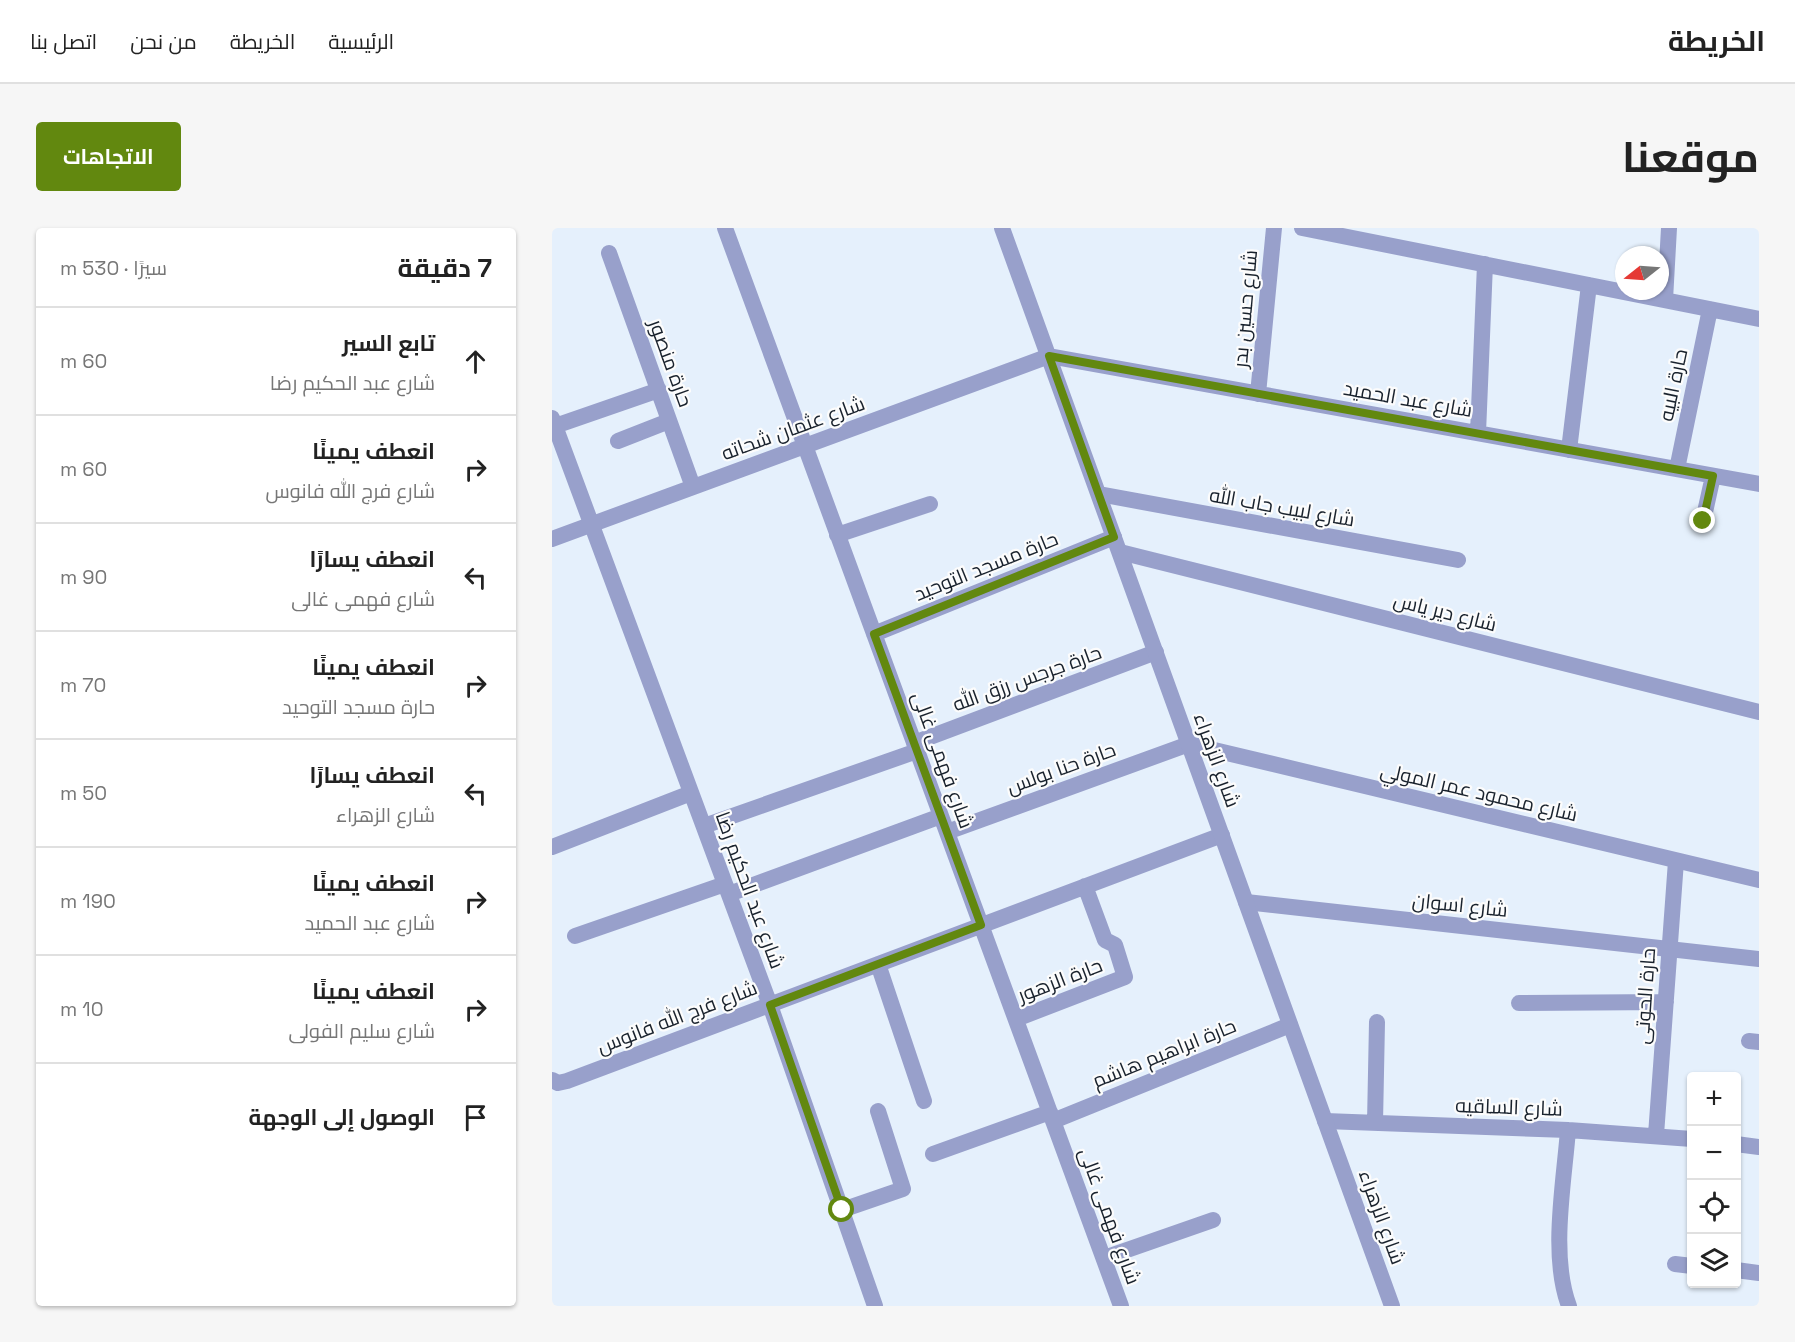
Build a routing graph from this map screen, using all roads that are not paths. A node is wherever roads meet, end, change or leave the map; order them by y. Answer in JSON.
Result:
{"nodes":[{"id":1,"x":725,"y":228,"type":"edge"},
{"id":2,"x":1002,"y":228,"type":"edge"},
{"id":3,"x":1274,"y":228,"type":"edge"},
{"id":4,"x":1302,"y":228,"type":"edge"},
{"id":5,"x":1670,"y":228,"type":"edge"},
{"id":6,"x":1669,"y":246,"type":"edge"},
{"id":7,"x":609,"y":253,"type":"dead end"},
{"id":8,"x":1485,"y":264,"type":"junction"},
{"id":9,"x":1589,"y":285,"type":"junction"},
{"id":10,"x":1615,"y":290,"type":"edge"},
{"id":11,"x":1665,"y":300,"type":"edge"},
{"id":12,"x":1710,"y":309,"type":"junction"},
{"id":13,"x":1759,"y":318,"type":"edge"},
{"id":14,"x":1049,"y":356,"type":"junction"},
{"id":15,"x":659,"y":390,"type":"junction"},
{"id":16,"x":1258,"y":394,"type":"junction"},
{"id":17,"x":669,"y":421,"type":"junction"},
{"id":18,"x":554,"y":422,"type":"edge"},
{"id":19,"x":1478,"y":433,"type":"junction"},
{"id":20,"x":618,"y":441,"type":"dead end"},
{"id":21,"x":805,"y":446,"type":"junction"},
{"id":22,"x":1569,"y":450,"type":"junction"},
{"id":23,"x":1677,"y":469,"type":"junction"},
{"id":24,"x":1713,"y":476,"type":"junction"},
{"id":25,"x":1759,"y":484,"type":"edge"},
{"id":26,"x":693,"y":487,"type":"junction"},
{"id":27,"x":1099,"y":494,"type":"junction"},
{"id":28,"x":930,"y":504,"type":"dead end"},
{"id":29,"x":1703,"y":521,"type":"dead end"},
{"id":30,"x":591,"y":524,"type":"junction"},
{"id":31,"x":837,"y":534,"type":"junction"},
{"id":32,"x":552,"y":539,"type":"edge"},
{"id":33,"x":1117,"y":545,"type":"junction"},
{"id":34,"x":1458,"y":560,"type":"dead end"},
{"id":35,"x":874,"y":634,"type":"junction"},
{"id":36,"x":1156,"y":652,"type":"junction"},
{"id":37,"x":1759,"y":712,"type":"edge"},
{"id":38,"x":1189,"y":744,"type":"junction"},
{"id":39,"x":916,"y":747,"type":"junction"},
{"id":40,"x":691,"y":793,"type":"junction"},
{"id":41,"x":944,"y":824,"type":"junction"},
{"id":42,"x":704,"y":826,"type":"junction"},
{"id":43,"x":1222,"y":835,"type":"junction"},
{"id":44,"x":552,"y":847,"type":"edge"},
{"id":45,"x":1676,"y":861,"type":"junction"},
{"id":46,"x":1759,"y":880,"type":"edge"},
{"id":47,"x":1085,"y":886,"type":"junction"},
{"id":48,"x":727,"y":889,"type":"junction"},
{"id":49,"x":1246,"y":902,"type":"junction"},
{"id":50,"x":981,"y":925,"type":"junction"},
{"id":51,"x":575,"y":936,"type":"dead end"},
{"id":52,"x":1670,"y":950,"type":"junction"},
{"id":53,"x":1759,"y":959,"type":"edge"},
{"id":54,"x":878,"y":964,"type":"junction"},
{"id":55,"x":1666,"y":1002,"type":"junction"},
{"id":56,"x":1519,"y":1003,"type":"dead end"},
{"id":57,"x":770,"y":1005,"type":"junction"},
{"id":58,"x":1016,"y":1019,"type":"junction"},
{"id":59,"x":1377,"y":1022,"type":"dead end"},
{"id":60,"x":1290,"y":1025,"type":"junction"},
{"id":61,"x":552,"y":1080,"type":"edge"},
{"id":62,"x":924,"y":1101,"type":"dead end"},
{"id":63,"x":878,"y":1112,"type":"dead end"},
{"id":64,"x":1051,"y":1116,"type":"junction"},
{"id":65,"x":1325,"y":1121,"type":"junction"},
{"id":66,"x":1375,"y":1123,"type":"junction"},
{"id":67,"x":1568,"y":1130,"type":"junction"},
{"id":68,"x":1656,"y":1135,"type":"junction"},
{"id":69,"x":1687,"y":1138,"type":"edge"},
{"id":70,"x":1741,"y":1145,"type":"edge"},
{"id":71,"x":1759,"y":1147,"type":"edge"},
{"id":72,"x":933,"y":1154,"type":"dead end"},
{"id":73,"x":842,"y":1210,"type":"junction"},
{"id":74,"x":1213,"y":1220,"type":"dead end"},
{"id":75,"x":1104,"y":1258,"type":"junction"},
{"id":76,"x":1741,"y":1271,"type":"edge"},
{"id":77,"x":1759,"y":1273,"type":"edge"},
{"id":78,"x":875,"y":1306,"type":"edge"},
{"id":79,"x":1121,"y":1306,"type":"edge"},
{"id":80,"x":1392,"y":1306,"type":"edge"},
{"id":81,"x":1569,"y":1306,"type":"edge"}],
"edges":[{"from":1,"to":21,"type":"street","name":"شارع فهمى غالى"},
{"from":2,"to":14,"type":"street","name":"شارع الزهراء"},
{"from":3,"to":16,"type":"street","name":"شارع حسين بدر"},
{"from":4,"to":8,"type":"street"},
{"from":5,"to":6,"type":"street"},
{"from":7,"to":15,"type":"street","name":"حارة منصور"},
{"from":8,"to":9,"type":"street"},
{"from":8,"to":19,"type":"street"},
{"from":9,"to":10,"type":"street"},
{"from":9,"to":22,"type":"street"},
{"from":11,"to":12,"type":"street"},
{"from":12,"to":13,"type":"street"},
{"from":12,"to":23,"type":"street","name":"حارة البيه"},
{"from":14,"to":16,"type":"street","name":"شارع عبد الحميد"},
{"from":14,"to":21,"type":"street","name":"شارع عثمان شحاته"},
{"from":14,"to":27,"type":"street","name":"شارع الزهراء"},
{"from":15,"to":17,"type":"street","name":"حارة منصور"},
{"from":15,"to":18,"type":"street"},
{"from":16,"to":19,"type":"street","name":"شارع عبد الحميد"},
{"from":17,"to":20,"type":"street"},
{"from":17,"to":26,"type":"street","name":"حارة منصور"},
{"from":18,"to":30,"type":"street","name":"شارع عبد الحكيم رضا"},
{"from":19,"to":22,"type":"street","name":"شارع عبد الحميد"},
{"from":21,"to":26,"type":"street","name":"شارع عثمان شحاته"},
{"from":21,"to":31,"type":"street","name":"شارع فهمى غالى"},
{"from":22,"to":23,"type":"street","name":"شارع عبد الحميد"},
{"from":23,"to":24,"type":"street","name":"شارع عبد الحميد"},
{"from":24,"to":25,"type":"street","name":"شارع عبد الحميد"},
{"from":24,"to":29,"type":"street"},
{"from":26,"to":30,"type":"street","name":"شارع عثمان شحاته"},
{"from":27,"to":33,"type":"street","name":"شارع الزهراء"},
{"from":27,"to":34,"type":"street","name":"شارع لبيب جاب الله"},
{"from":28,"to":31,"type":"street"},
{"from":30,"to":32,"type":"street","name":"شارع عثمان شحاته"},
{"from":30,"to":40,"type":"street","name":"شارع عبد الحكيم رضا"},
{"from":31,"to":35,"type":"street","name":"شارع فهمى غالى"},
{"from":33,"to":35,"type":"street","name":"حارة مسجد التوحيد"},
{"from":33,"to":36,"type":"street","name":"شارع الزهراء"},
{"from":33,"to":37,"type":"street","name":"شارع دير ياس"},
{"from":35,"to":39,"type":"street","name":"شارع فهمى غالى"},
{"from":36,"to":38,"type":"street","name":"شارع الزهراء"},
{"from":36,"to":39,"type":"street","name":"حارة جرجس رزق الله"},
{"from":38,"to":41,"type":"street","name":"حارة حنا بولس"},
{"from":38,"to":43,"type":"street","name":"شارع الزهراء"},
{"from":38,"to":45,"type":"street","name":"شارع محمود عمر المولي"},
{"from":39,"to":41,"type":"street","name":"شارع فهمى غالى"},
{"from":39,"to":42,"type":"street","name":"حارة جرجس رزق الله"},
{"from":40,"to":42,"type":"street","name":"شارع عبد الحكيم رضا"},
{"from":40,"to":44,"type":"street"},
{"from":41,"to":48,"type":"street","name":"حارة حنا بولس"},
{"from":41,"to":50,"type":"street","name":"شارع فهمى غالى"},
{"from":42,"to":48,"type":"street","name":"شارع عبد الحكيم رضا"},
{"from":43,"to":47,"type":"street","name":"شارع فرج الله فانوس"},
{"from":43,"to":49,"type":"street","name":"شارع الزهراء"},
{"from":45,"to":46,"type":"street","name":"شارع محمود عمر المولي"},
{"from":45,"to":52,"type":"street","name":"حارة الحوتى"},
{"from":47,"to":50,"type":"street","name":"شارع فرج الله فانوس"},
{"from":47,"to":58,"type":"street","name":"حارة الزهور"},
{"from":48,"to":51,"type":"street","name":"حارة حنا بولس"},
{"from":48,"to":57,"type":"street","name":"شارع عبد الحكيم رضا"},
{"from":49,"to":52,"type":"street","name":"شارع اسوان"},
{"from":49,"to":60,"type":"street","name":"شارع الزهراء"},
{"from":50,"to":54,"type":"street","name":"شارع فرج الله فانوس"},
{"from":50,"to":58,"type":"street","name":"شارع فهمى غالى"},
{"from":52,"to":53,"type":"street","name":"شارع اسوان"},
{"from":52,"to":55,"type":"street","name":"حارة الحوتى"},
{"from":54,"to":57,"type":"street","name":"شارع فرج الله فانوس"},
{"from":54,"to":62,"type":"street"},
{"from":55,"to":56,"type":"street"},
{"from":55,"to":68,"type":"street","name":"حارة الحوتى"},
{"from":57,"to":61,"type":"street","name":"شارع فرج الله فانوس"},
{"from":57,"to":73,"type":"street","name":"شارع عبد الحكيم رضا"},
{"from":58,"to":64,"type":"street","name":"شارع فهمى غالى"},
{"from":59,"to":66,"type":"street"},
{"from":60,"to":64,"type":"street","name":"حارة ابراهيم هاشم"},
{"from":60,"to":65,"type":"street","name":"شارع الزهراء"},
{"from":63,"to":73,"type":"street"},
{"from":64,"to":72,"type":"street","name":"حارة ابراهيم هاشم"},
{"from":64,"to":75,"type":"street","name":"شارع فهمى غالى"},
{"from":65,"to":66,"type":"street","name":"شارع الساقيه"},
{"from":65,"to":80,"type":"street","name":"شارع الزهراء"},
{"from":66,"to":67,"type":"street","name":"شارع الساقيه"},
{"from":67,"to":68,"type":"street","name":"شارع الساقيه"},
{"from":67,"to":81,"type":"street"},
{"from":68,"to":69,"type":"street","name":"شارع الساقيه"},
{"from":70,"to":71,"type":"street"},
{"from":73,"to":78,"type":"street","name":"شارع عبد الحكيم رضا"},
{"from":74,"to":75,"type":"street"},
{"from":75,"to":79,"type":"street","name":"شارع فهمى غالى"},
{"from":76,"to":77,"type":"street"}]}
